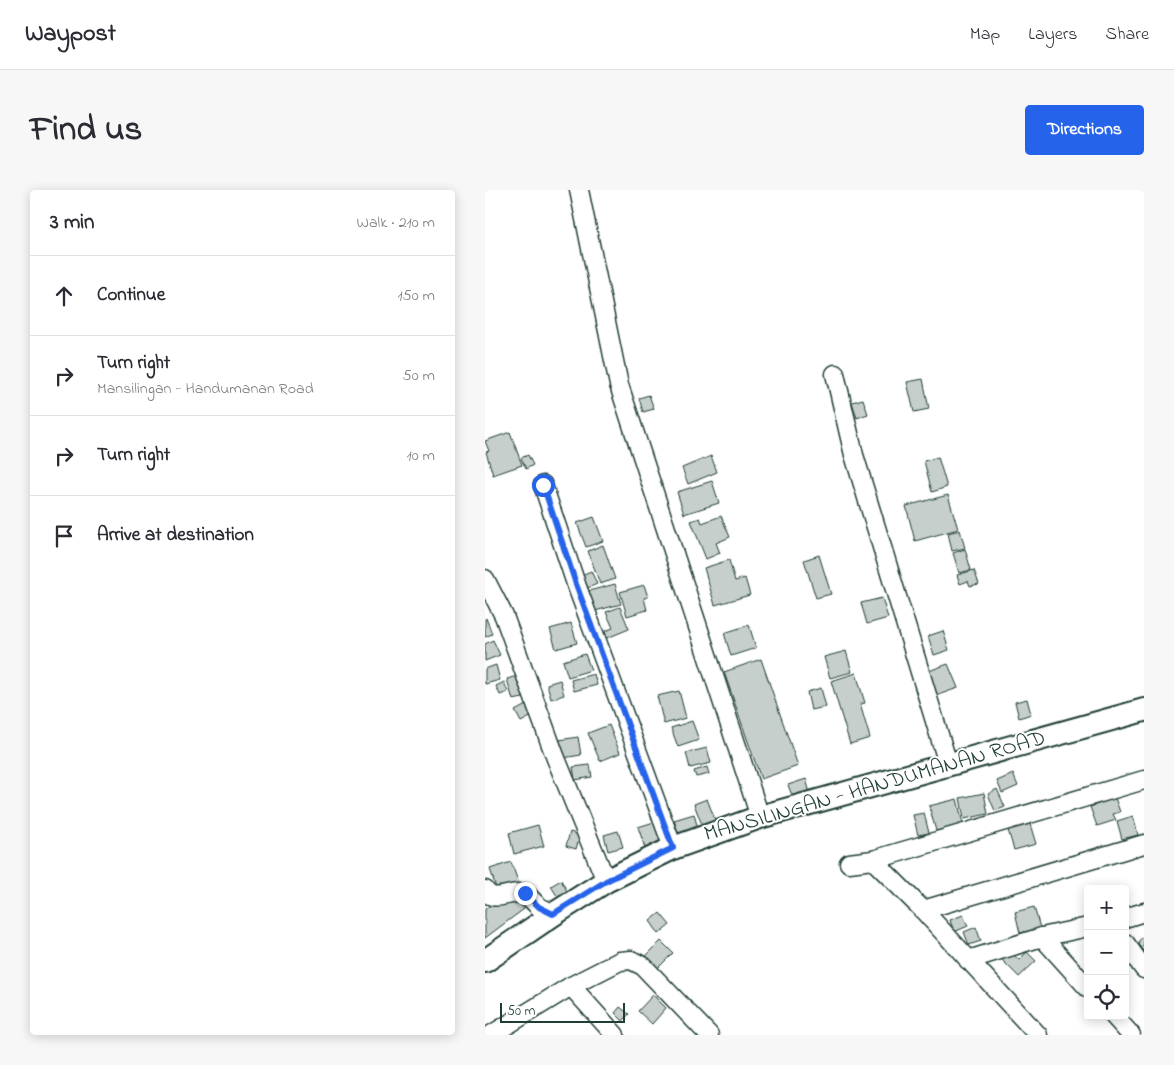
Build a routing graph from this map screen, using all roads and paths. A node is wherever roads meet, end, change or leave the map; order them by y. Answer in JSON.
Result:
{"nodes":[{"id":1,"x":580,"y":191,"type":"edge"},
{"id":2,"x":835,"y":374,"type":"dead end"},
{"id":3,"x":543,"y":485,"type":"dead end"},
{"id":4,"x":485,"y":579,"type":"edge"},
{"id":5,"x":1144,"y":710,"type":"edge"},
{"id":6,"x":948,"y":764,"type":"junction"},
{"id":7,"x":1144,"y":780,"type":"edge"},
{"id":8,"x":760,"y":817,"type":"junction"},
{"id":9,"x":1144,"y":844,"type":"edge"},
{"id":10,"x":673,"y":848,"type":"junction"},
{"id":11,"x":873,"y":860,"type":"junction"},
{"id":12,"x":849,"y":863,"type":"dead end"},
{"id":13,"x":606,"y":881,"type":"junction"},
{"id":14,"x":485,"y":890,"type":"edge"},
{"id":15,"x":923,"y":910,"type":"junction"},
{"id":16,"x":1144,"y":912,"type":"edge"},
{"id":17,"x":553,"y":914,"type":"junction"},
{"id":18,"x":1129,"y":917,"type":"edge"},
{"id":19,"x":1084,"y":928,"type":"edge"},
{"id":20,"x":1042,"y":937,"type":"junction"},
{"id":21,"x":1129,"y":948,"type":"edge"},
{"id":22,"x":968,"y":960,"type":"junction"},
{"id":23,"x":485,"y":961,"type":"edge"},
{"id":24,"x":1144,"y":969,"type":"edge"},
{"id":25,"x":1084,"y":984,"type":"edge"},
{"id":26,"x":571,"y":986,"type":"junction"},
{"id":27,"x":1118,"y":1020,"type":"edge"},
{"id":28,"x":491,"y":1035,"type":"edge"},
{"id":29,"x":615,"y":1035,"type":"edge"},
{"id":30,"x":709,"y":1035,"type":"edge"},
{"id":31,"x":1038,"y":1035,"type":"edge"},
{"id":32,"x":1131,"y":1035,"type":"edge"}],
"edges":[{"from":1,"to":8,"type":"street"},
{"from":2,"to":6,"type":"street"},
{"from":3,"to":10,"type":"street"},
{"from":4,"to":13,"type":"street"},
{"from":5,"to":6,"type":"street","name":"MANSILINGAN - HANDUMANAN ROAD"},
{"from":6,"to":8,"type":"street","name":"MANSILINGAN - HANDUMANAN ROAD"},
{"from":7,"to":11,"type":"street"},
{"from":8,"to":10,"type":"street","name":"MANSILINGAN - HANDUMANAN ROAD"},
{"from":9,"to":15,"type":"street"},
{"from":10,"to":13,"type":"street","name":"MANSILINGAN - HANDUMANAN ROAD"},
{"from":11,"to":12,"type":"street"},
{"from":11,"to":15,"type":"street"},
{"from":13,"to":17,"type":"street","name":"MANSILINGAN - HANDUMANAN ROAD"},
{"from":14,"to":17,"type":"street"},
{"from":15,"to":22,"type":"street"},
{"from":16,"to":18,"type":"street"},
{"from":17,"to":23,"type":"street","name":"MANSILINGAN - HANDUMANAN ROAD"},
{"from":19,"to":20,"type":"street"},
{"from":20,"to":22,"type":"street"},
{"from":20,"to":25,"type":"street"},
{"from":21,"to":24,"type":"street"},
{"from":22,"to":31,"type":"street"},
{"from":26,"to":28,"type":"street"},
{"from":26,"to":29,"type":"street"},
{"from":26,"to":30,"type":"street"},
{"from":27,"to":32,"type":"street"}]}
